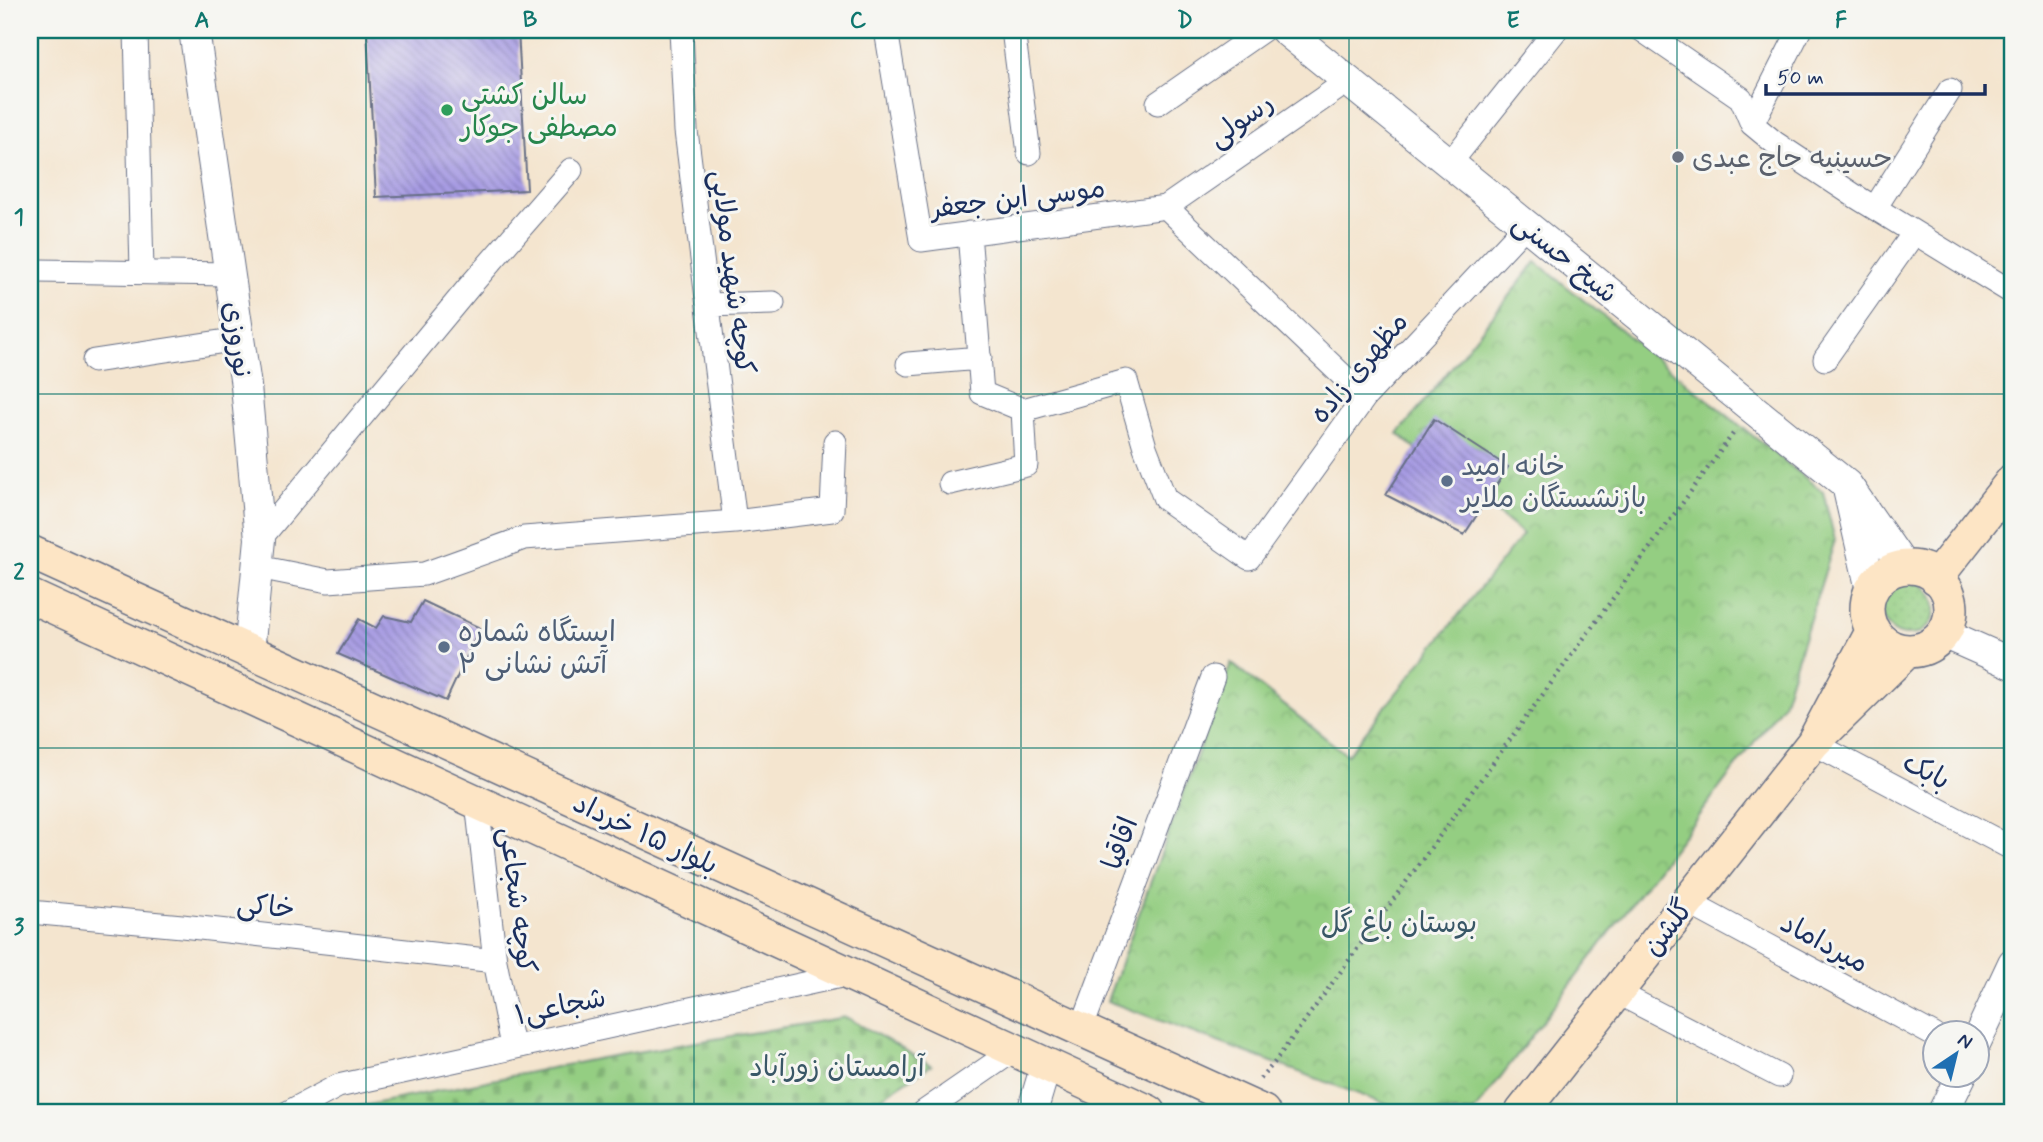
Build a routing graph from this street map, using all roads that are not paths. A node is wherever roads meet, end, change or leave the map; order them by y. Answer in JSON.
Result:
{"nodes":[{"id":1,"x":136,"y":30,"type":"edge"},
{"id":2,"x":194,"y":30,"type":"edge"},
{"id":3,"x":681,"y":30,"type":"edge"},
{"id":4,"x":886,"y":30,"type":"edge"},
{"id":5,"x":1013,"y":30,"type":"edge"},
{"id":6,"x":1263,"y":30,"type":"edge"},
{"id":7,"x":1286,"y":30,"type":"edge"},
{"id":8,"x":1556,"y":30,"type":"edge"},
{"id":9,"x":1642,"y":30,"type":"edge"},
{"id":10,"x":1799,"y":31,"type":"edge"},
{"id":11,"x":1348,"y":81,"type":"junction"},
{"id":12,"x":1950,"y":90,"type":"dead end"},
{"id":13,"x":1158,"y":103,"type":"dead end"},
{"id":14,"x":1752,"y":124,"type":"junction"},
{"id":15,"x":1029,"y":153,"type":"dead end"},
{"id":16,"x":1450,"y":163,"type":"junction"},
{"id":17,"x":571,"y":170,"type":"dead end"},
{"id":18,"x":1167,"y":207,"type":"junction"},
{"id":19,"x":1875,"y":208,"type":"junction"},
{"id":20,"x":1526,"y":225,"type":"junction"},
{"id":21,"x":969,"y":233,"type":"junction"},
{"id":22,"x":1914,"y":233,"type":"junction"},
{"id":23,"x":38,"y":271,"type":"dead end"},
{"id":24,"x":142,"y":271,"type":"junction"},
{"id":25,"x":229,"y":274,"type":"junction"},
{"id":26,"x":2013,"y":293,"type":"edge"},
{"id":27,"x":773,"y":303,"type":"dead end"},
{"id":28,"x":708,"y":306,"type":"junction"},
{"id":29,"x":239,"y":338,"type":"junction"},
{"id":30,"x":980,"y":358,"type":"junction"},
{"id":31,"x":1825,"y":359,"type":"dead end"},
{"id":32,"x":94,"y":361,"type":"dead end"},
{"id":33,"x":908,"y":364,"type":"dead end"},
{"id":34,"x":1365,"y":397,"type":"junction"},
{"id":35,"x":1023,"y":410,"type":"junction"},
{"id":36,"x":835,"y":442,"type":"dead end"},
{"id":37,"x":2013,"y":480,"type":"edge"},
{"id":38,"x":950,"y":483,"type":"dead end"},
{"id":39,"x":1847,"y":485,"type":"junction"},
{"id":40,"x":735,"y":522,"type":"junction"},
{"id":41,"x":30,"y":552,"type":"edge"},
{"id":42,"x":259,"y":553,"type":"junction"},
{"id":43,"x":1904,"y":568,"type":"junction"},
{"id":44,"x":1937,"y":578,"type":"junction"},
{"id":45,"x":1871,"y":590,"type":"junction"},
{"id":46,"x":30,"y":596,"type":"edge"},
{"id":47,"x":1873,"y":630,"type":"junction"},
{"id":48,"x":1943,"y":633,"type":"junction"},
{"id":49,"x":1907,"y":651,"type":"junction"},
{"id":50,"x":249,"y":652,"type":"junction"},
{"id":51,"x":2013,"y":664,"type":"edge"},
{"id":52,"x":1213,"y":677,"type":"dead end"},
{"id":53,"x":403,"y":722,"type":"junction"},
{"id":54,"x":1812,"y":743,"type":"junction"},
{"id":55,"x":387,"y":761,"type":"junction"},
{"id":56,"x":477,"y":802,"type":"junction"},
{"id":57,"x":2013,"y":849,"type":"edge"},
{"id":58,"x":1687,"y":902,"type":"junction"},
{"id":59,"x":30,"y":912,"type":"edge"},
{"id":60,"x":495,"y":961,"type":"junction"},
{"id":61,"x":2013,"y":963,"type":"edge"},
{"id":62,"x":850,"y":974,"type":"junction"},
{"id":63,"x":1616,"y":992,"type":"junction"},
{"id":64,"x":1986,"y":1020,"type":"edge"},
{"id":65,"x":1920,"y":1027,"type":"edge"},
{"id":66,"x":1081,"y":1030,"type":"junction"},
{"id":67,"x":512,"y":1046,"type":"junction"},
{"id":68,"x":1014,"y":1050,"type":"junction"},
{"id":69,"x":1046,"y":1065,"type":"junction"},
{"id":70,"x":1779,"y":1076,"type":"dead end"},
{"id":71,"x":1954,"y":1090,"type":"edge"},
{"id":72,"x":1251,"y":1107,"type":"edge"},
{"id":73,"x":289,"y":1112,"type":"edge"},
{"id":74,"x":923,"y":1112,"type":"edge"},
{"id":75,"x":1032,"y":1112,"type":"edge"},
{"id":76,"x":1149,"y":1112,"type":"edge"},
{"id":77,"x":1522,"y":1112,"type":"edge"},
{"id":78,"x":1944,"y":1112,"type":"edge"}],
"edges":[{"from":1,"to":24,"type":"street"},
{"from":2,"to":25,"type":"street","name":"نوروزی"},
{"from":3,"to":28,"type":"street","name":"کوچه شهید مولایی"},
{"from":4,"to":21,"type":"street","name":"موسی ابن جعفر"},
{"from":5,"to":15,"type":"street"},
{"from":6,"to":13,"type":"street"},
{"from":7,"to":11,"type":"street","name":"شیخ حسنی"},
{"from":8,"to":16,"type":"street"},
{"from":9,"to":14,"type":"street"},
{"from":10,"to":14,"type":"street"},
{"from":11,"to":16,"type":"street","name":"شیخ حسنی"},
{"from":11,"to":18,"type":"street","name":"رسولی"},
{"from":12,"to":19,"type":"street"},
{"from":14,"to":19,"type":"street"},
{"from":16,"to":20,"type":"street","name":"شیخ حسنی"},
{"from":17,"to":42,"type":"street"},
{"from":18,"to":21,"type":"street","name":"موسی ابن جعفر"},
{"from":18,"to":34,"type":"street"},
{"from":19,"to":22,"type":"street"},
{"from":20,"to":34,"type":"street","name":"مظهری زاده"},
{"from":20,"to":39,"type":"street","name":"شیخ حسنی"},
{"from":21,"to":30,"type":"street"},
{"from":22,"to":26,"type":"street"},
{"from":22,"to":31,"type":"street"},
{"from":23,"to":24,"type":"street"},
{"from":24,"to":25,"type":"street"},
{"from":25,"to":29,"type":"street","name":"نوروزی"},
{"from":27,"to":28,"type":"street"},
{"from":28,"to":40,"type":"street","name":"کوچه شهید مولایی"},
{"from":29,"to":32,"type":"street"},
{"from":29,"to":42,"type":"street","name":"نوروزی"},
{"from":30,"to":33,"type":"street"},
{"from":30,"to":35,"type":"street"},
{"from":34,"to":35,"type":"street","name":"مظهری زاده"},
{"from":35,"to":38,"type":"street"},
{"from":36,"to":40,"type":"street"},
{"from":37,"to":44,"type":"main road"},
{"from":39,"to":43,"type":"street","name":"شیخ حسنی"},
{"from":39,"to":45,"type":"street"},
{"from":40,"to":42,"type":"street"},
{"from":41,"to":50,"type":"main road","name":"بلوار ۱۵ خرداد"},
{"from":42,"to":50,"type":"street","name":"نوروزی"},
{"from":43,"to":44,"type":"main road"},
{"from":43,"to":45,"type":"main road"},
{"from":44,"to":48,"type":"main road"},
{"from":45,"to":47,"type":"main road"},
{"from":46,"to":55,"type":"main road","name":"بلوار ۱۵ خرداد"},
{"from":47,"to":49,"type":"main road"},
{"from":47,"to":54,"type":"main road"},
{"from":48,"to":49,"type":"main road"},
{"from":48,"to":51,"type":"street"},
{"from":49,"to":54,"type":"main road"},
{"from":50,"to":53,"type":"main road","name":"بلوار ۱۵ خرداد"},
{"from":52,"to":66,"type":"street","name":"اقاقیا"},
{"from":53,"to":55,"type":"main road"},
{"from":53,"to":66,"type":"main road","name":"بلوار ۱۵ خرداد"},
{"from":54,"to":57,"type":"street","name":"بابک"},
{"from":54,"to":58,"type":"main road","name":"گلشن"},
{"from":55,"to":56,"type":"main road","name":"بلوار ۱۵ خرداد"},
{"from":56,"to":60,"type":"street","name":"کوچه شجاعی"},
{"from":56,"to":62,"type":"main road","name":"بلوار ۱۵ خرداد"},
{"from":58,"to":63,"type":"main road","name":"گلشن"},
{"from":58,"to":65,"type":"street","name":"میرداماد"},
{"from":59,"to":60,"type":"street","name":"خاکی"},
{"from":60,"to":67,"type":"street","name":"کوچه شجاعی"},
{"from":61,"to":64,"type":"street"},
{"from":62,"to":67,"type":"street","name":"شجاعی۱"},
{"from":62,"to":68,"type":"main road","name":"بلوار ۱۵ خرداد"},
{"from":63,"to":70,"type":"street"},
{"from":63,"to":77,"type":"main road","name":"گلشن"},
{"from":66,"to":72,"type":"main road","name":"بلوار ۱۵ خرداد"},
{"from":67,"to":73,"type":"street","name":"شجاعی۱"},
{"from":68,"to":69,"type":"main road","name":"بلوار ۱۵ خرداد"},
{"from":68,"to":74,"type":"street"},
{"from":69,"to":75,"type":"street"},
{"from":69,"to":76,"type":"main road","name":"بلوار ۱۵ خرداد"},
{"from":71,"to":78,"type":"street"}]}
